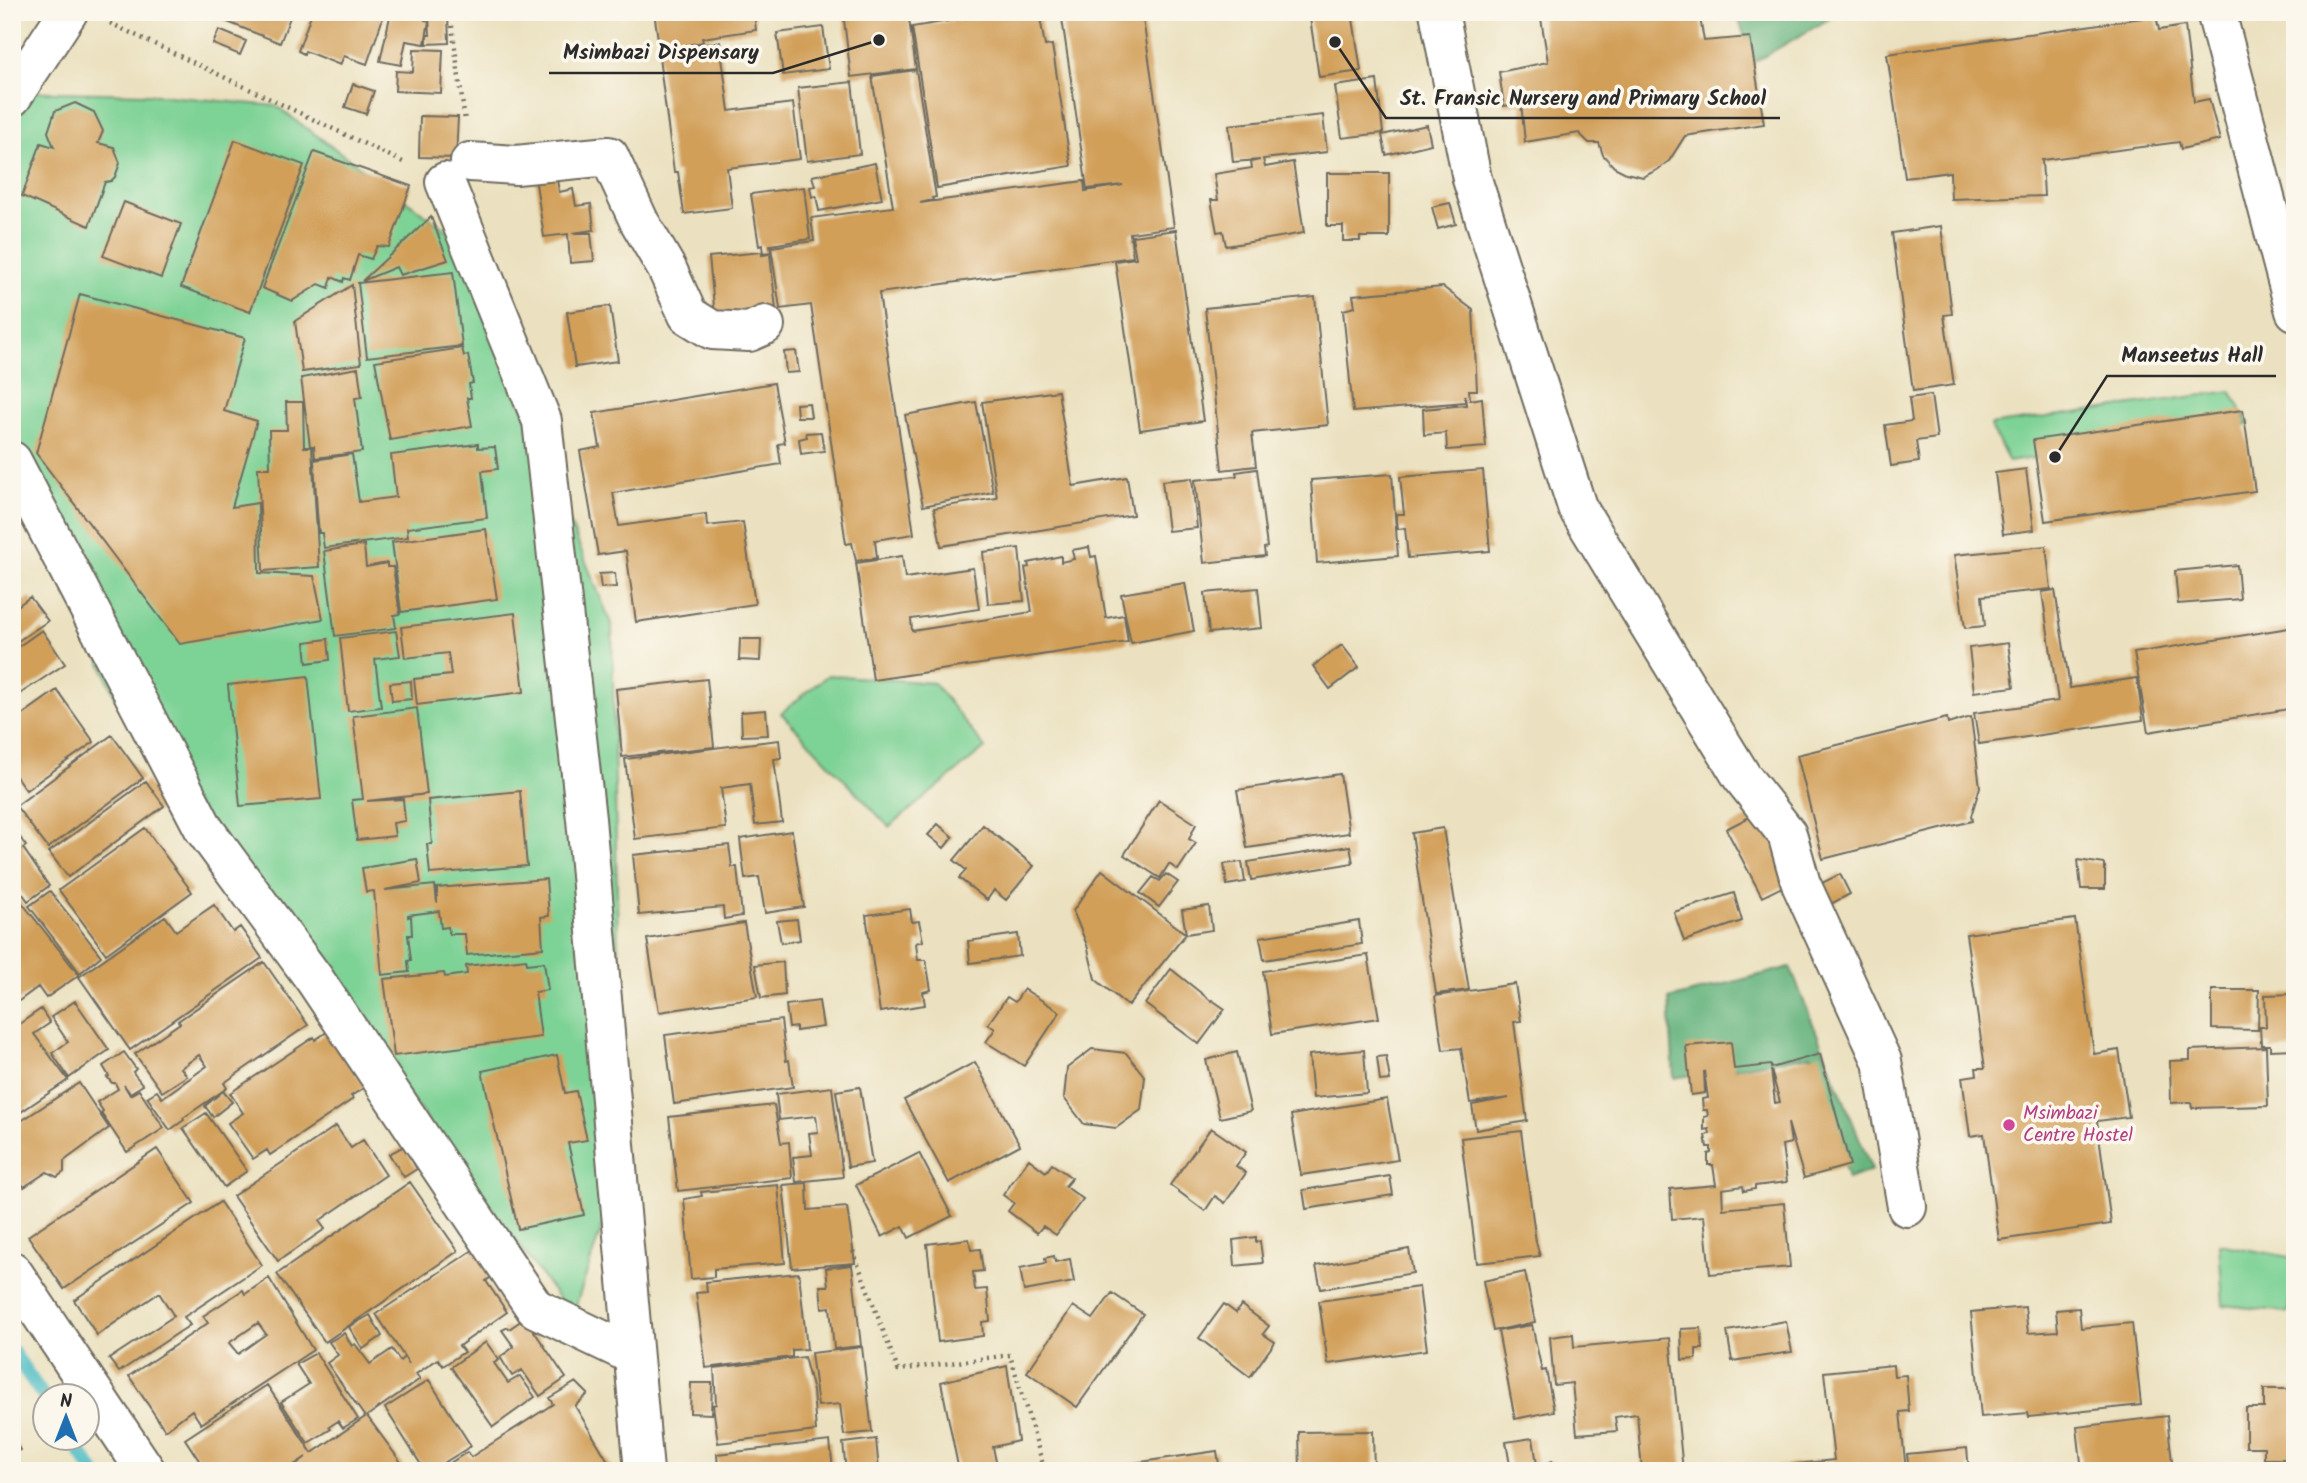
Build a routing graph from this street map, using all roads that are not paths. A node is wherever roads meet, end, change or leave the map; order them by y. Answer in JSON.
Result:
{"nodes":[{"id":1,"x":1438,"y":12,"type":"edge"},
{"id":2,"x":2216,"y":12,"type":"edge"},
{"id":3,"x":83,"y":15,"type":"edge"},
{"id":4,"x":12,"y":97,"type":"edge"},
{"id":5,"x":2295,"y":311,"type":"edge"},
{"id":6,"x":765,"y":325,"type":"dead end"},
{"id":7,"x":12,"y":461,"type":"edge"},
{"id":8,"x":1907,"y":1207,"type":"dead end"},
{"id":9,"x":12,"y":1271,"type":"edge"},
{"id":10,"x":633,"y":1355,"type":"junction"},
{"id":11,"x":146,"y":1471,"type":"edge"},
{"id":12,"x":644,"y":1471,"type":"edge"}],
"edges":[{"from":1,"to":8,"type":"street"},
{"from":2,"to":5,"type":"street"},
{"from":3,"to":4,"type":"street"},
{"from":6,"to":10,"type":"street"},
{"from":7,"to":10,"type":"street"},
{"from":9,"to":11,"type":"street"},
{"from":10,"to":12,"type":"street"}]}
